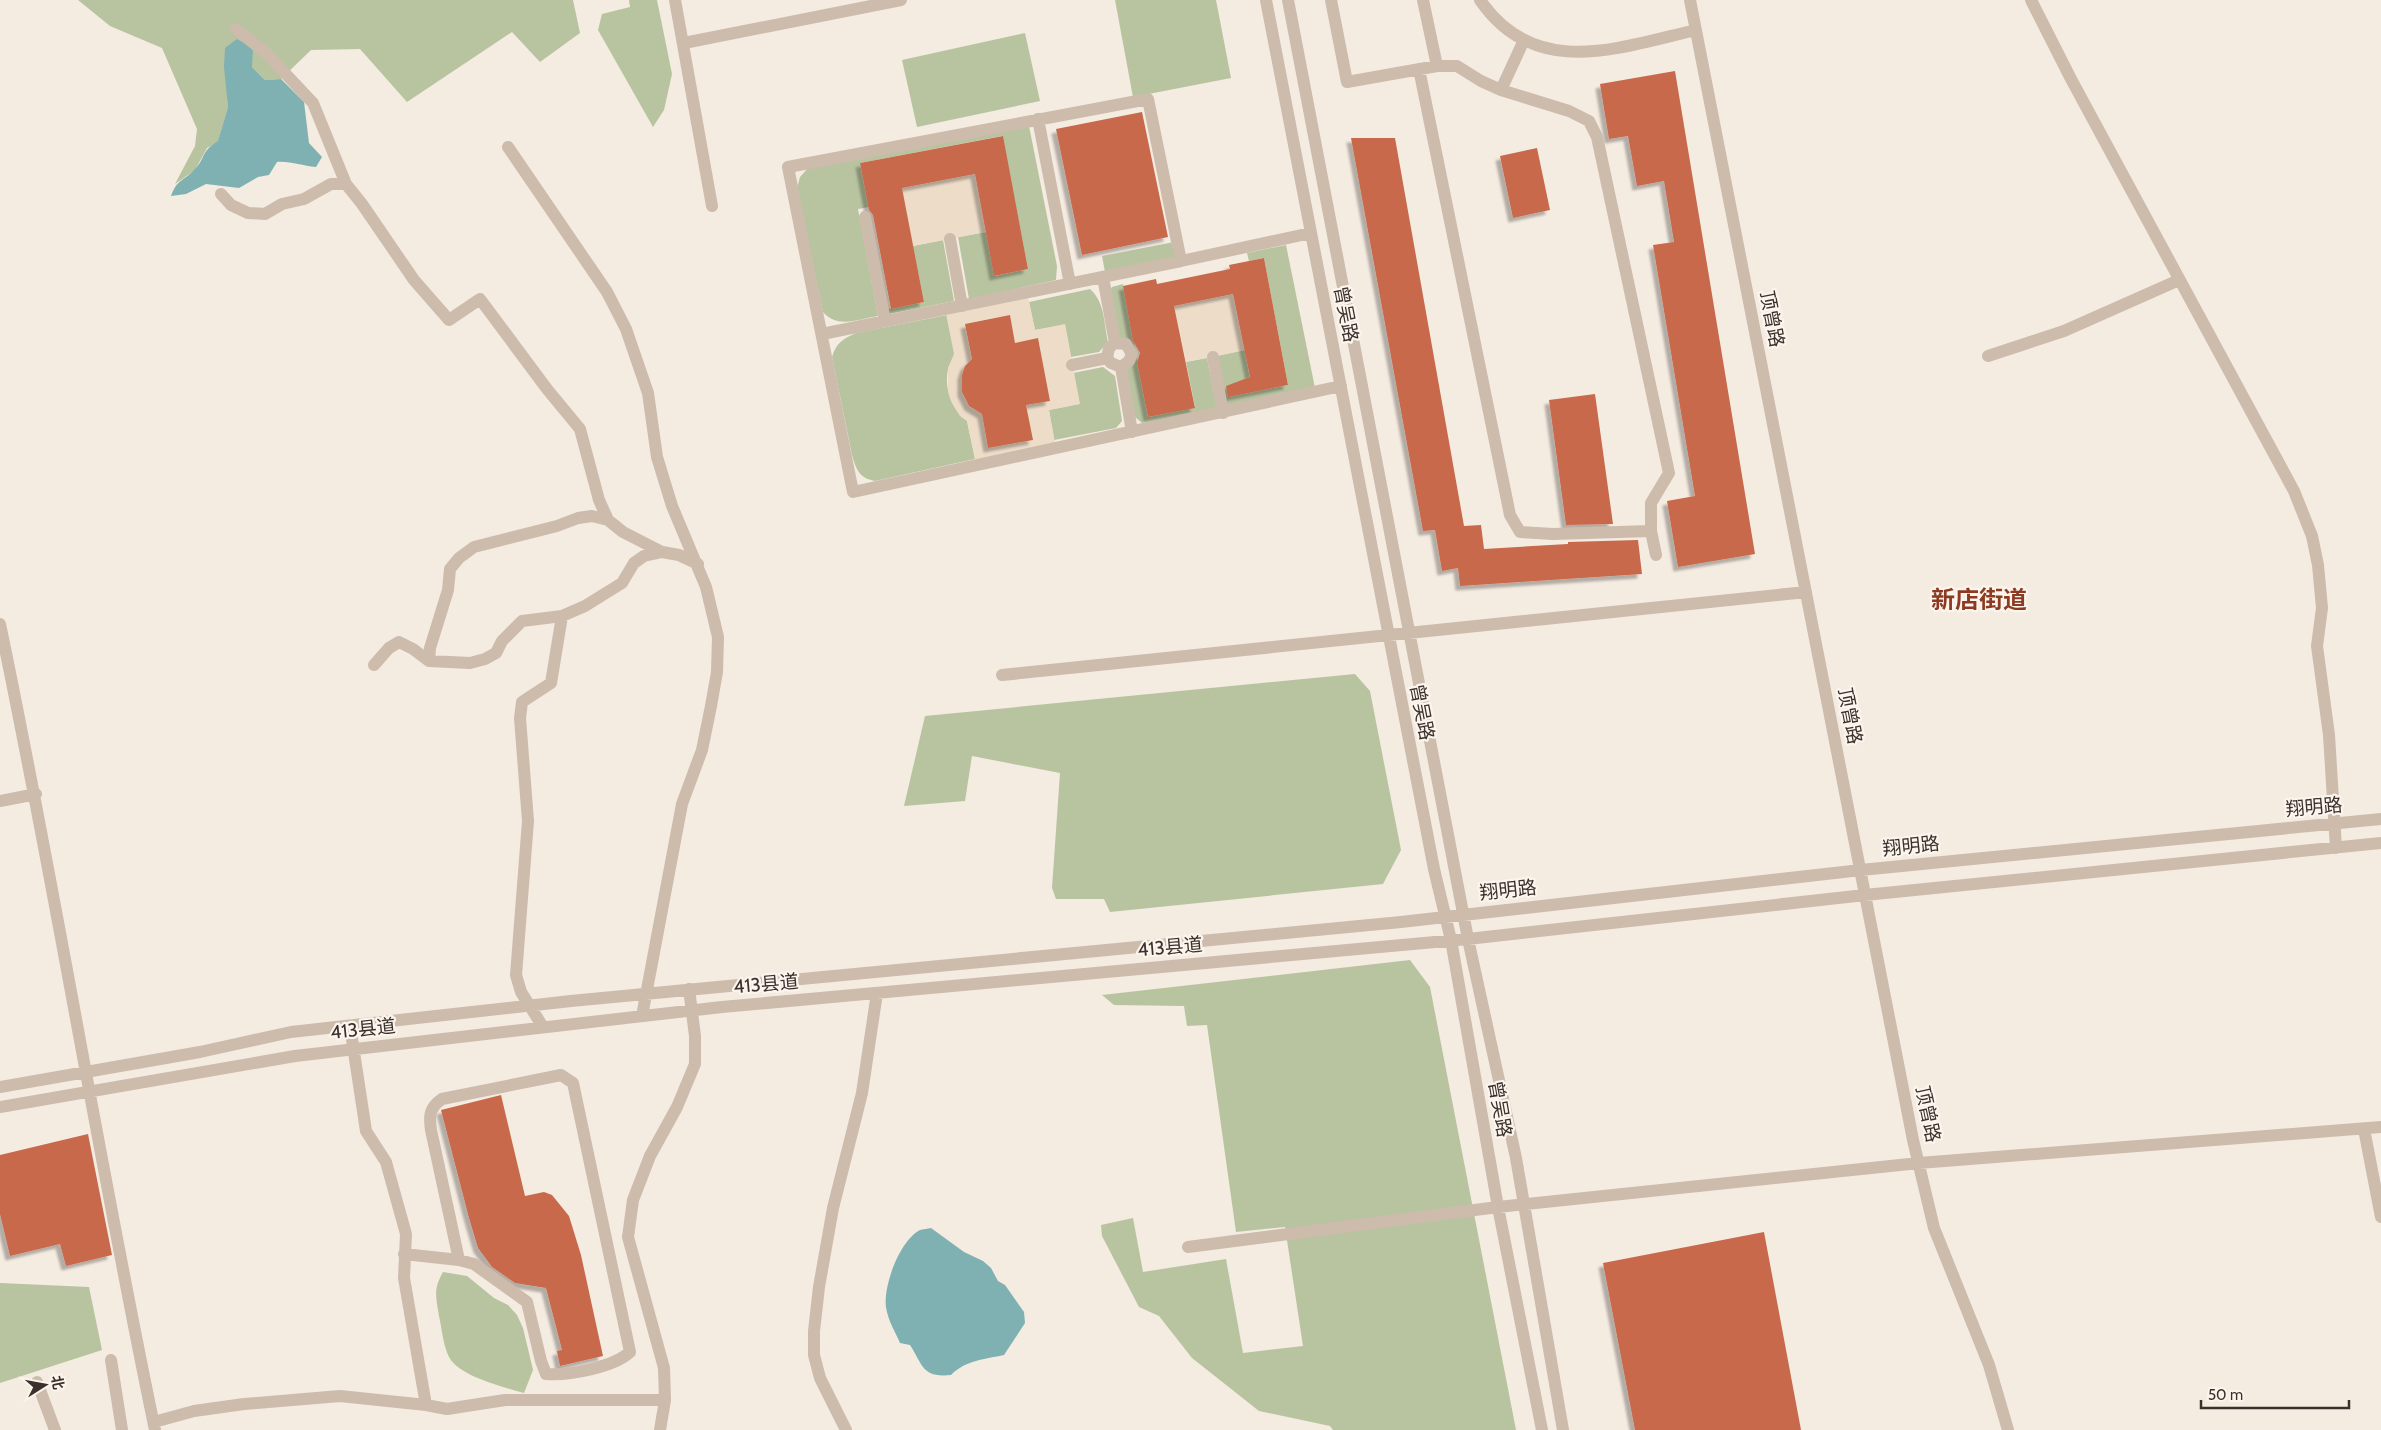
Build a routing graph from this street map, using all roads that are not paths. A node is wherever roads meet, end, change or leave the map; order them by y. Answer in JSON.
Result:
{"nodes":[{"id":1,"x":675,"y":0,"type":"edge"},
{"id":2,"x":901,"y":0,"type":"edge"},
{"id":3,"x":1266,"y":0,"type":"edge"},
{"id":4,"x":1288,"y":0,"type":"edge"},
{"id":5,"x":1331,"y":0,"type":"edge"},
{"id":6,"x":1423,"y":0,"type":"edge"},
{"id":7,"x":1480,"y":0,"type":"edge"},
{"id":8,"x":1690,"y":0,"type":"edge"},
{"id":9,"x":2031,"y":0,"type":"edge"},
{"id":10,"x":236,"y":29,"type":"dead end"},
{"id":11,"x":1696,"y":30,"type":"junction"},
{"id":12,"x":1524,"y":40,"type":"junction"},
{"id":13,"x":684,"y":43,"type":"junction"},
{"id":14,"x":1437,"y":66,"type":"junction"},
{"id":15,"x":1419,"y":69,"type":"junction"},
{"id":16,"x":1501,"y":90,"type":"junction"},
{"id":17,"x":1038,"y":119,"type":"junction"},
{"id":18,"x":508,"y":147,"type":"dead end"},
{"id":19,"x":346,"y":184,"type":"junction"},
{"id":20,"x":221,"y":194,"type":"dead end"},
{"id":21,"x":712,"y":206,"type":"dead end"},
{"id":22,"x":865,"y":217,"type":"dead end"},
{"id":23,"x":1311,"y":233,"type":"junction"},
{"id":24,"x":950,"y":239,"type":"dead end"},
{"id":25,"x":1181,"y":261,"type":"junction"},
{"id":26,"x":1103,"y":277,"type":"junction"},
{"id":27,"x":2179,"y":280,"type":"junction"},
{"id":28,"x":1070,"y":284,"type":"junction"},
{"id":29,"x":962,"y":306,"type":"junction"},
{"id":30,"x":885,"y":321,"type":"junction"},
{"id":31,"x":822,"y":334,"type":"junction"},
{"id":32,"x":1115,"y":343,"type":"junction"},
{"id":33,"x":1988,"y":356,"type":"dead end"},
{"id":34,"x":1213,"y":357,"type":"dead end"},
{"id":35,"x":1107,"y":358,"type":"junction"},
{"id":36,"x":1072,"y":365,"type":"dead end"},
{"id":37,"x":1121,"y":367,"type":"junction"},
{"id":38,"x":1341,"y":386,"type":"junction"},
{"id":39,"x":1223,"y":413,"type":"junction"},
{"id":40,"x":1132,"y":432,"type":"junction"},
{"id":41,"x":608,"y":520,"type":"junction"},
{"id":42,"x":1651,"y":532,"type":"junction"},
{"id":43,"x":662,"y":552,"type":"junction"},
{"id":44,"x":1656,"y":555,"type":"dead end"},
{"id":45,"x":698,"y":564,"type":"junction"},
{"id":46,"x":1806,"y":592,"type":"junction"},
{"id":47,"x":562,"y":616,"type":"junction"},
{"id":48,"x":0,"y":624,"type":"edge"},
{"id":49,"x":1411,"y":634,"type":"junction"},
{"id":50,"x":1389,"y":636,"type":"junction"},
{"id":51,"x":429,"y":661,"type":"junction"},
{"id":52,"x":374,"y":665,"type":"dead end"},
{"id":53,"x":1002,"y":675,"type":"dead end"},
{"id":54,"x":36,"y":794,"type":"junction"},
{"id":55,"x":0,"y":801,"type":"edge"},
{"id":56,"x":2381,"y":819,"type":"edge"},
{"id":57,"x":2335,"y":824,"type":"junction"},
{"id":58,"x":2381,"y":843,"type":"edge"},
{"id":59,"x":2336,"y":848,"type":"junction"},
{"id":60,"x":1861,"y":870,"type":"junction"},
{"id":61,"x":1865,"y":895,"type":"junction"},
{"id":62,"x":1464,"y":914,"type":"junction"},
{"id":63,"x":1446,"y":916,"type":"junction"},
{"id":64,"x":1468,"y":939,"type":"junction"},
{"id":65,"x":1451,"y":940,"type":"junction"},
{"id":66,"x":689,"y":989,"type":"junction"},
{"id":67,"x":646,"y":993,"type":"junction"},
{"id":68,"x":877,"y":993,"type":"junction"},
{"id":69,"x":531,"y":1006,"type":"junction"},
{"id":70,"x":692,"y":1010,"type":"junction"},
{"id":71,"x":642,"y":1016,"type":"junction"},
{"id":72,"x":350,"y":1026,"type":"junction"},
{"id":73,"x":542,"y":1028,"type":"junction"},
{"id":74,"x":353,"y":1049,"type":"junction"},
{"id":75,"x":85,"y":1072,"type":"junction"},
{"id":76,"x":0,"y":1087,"type":"edge"},
{"id":77,"x":88,"y":1092,"type":"junction"},
{"id":78,"x":0,"y":1107,"type":"edge"},
{"id":79,"x":2381,"y":1127,"type":"edge"},
{"id":80,"x":2364,"y":1129,"type":"junction"},
{"id":81,"x":1919,"y":1163,"type":"junction"},
{"id":82,"x":1524,"y":1204,"type":"junction"},
{"id":83,"x":1498,"y":1207,"type":"junction"},
{"id":84,"x":2381,"y":1217,"type":"edge"},
{"id":85,"x":1188,"y":1247,"type":"dead end"},
{"id":86,"x":404,"y":1254,"type":"junction"},
{"id":87,"x":459,"y":1260,"type":"junction"},
{"id":88,"x":112,"y":1360,"type":"dead end"},
{"id":89,"x":38,"y":1382,"type":"dead end"},
{"id":90,"x":665,"y":1400,"type":"junction"},
{"id":91,"x":426,"y":1405,"type":"junction"},
{"id":92,"x":154,"y":1426,"type":"edge"},
{"id":93,"x":55,"y":1430,"type":"edge"},
{"id":94,"x":122,"y":1430,"type":"edge"},
{"id":95,"x":660,"y":1430,"type":"edge"},
{"id":96,"x":846,"y":1430,"type":"edge"},
{"id":97,"x":1542,"y":1430,"type":"edge"},
{"id":98,"x":1563,"y":1430,"type":"edge"},
{"id":99,"x":2008,"y":1430,"type":"edge"}],
"edges":[{"from":1,"to":13,"type":"street"},
{"from":2,"to":13,"type":"street"},
{"from":3,"to":23,"type":"street","name":"曾吴路"},
{"from":4,"to":49,"type":"street","name":"曾吴路"},
{"from":5,"to":15,"type":"street"},
{"from":6,"to":14,"type":"street"},
{"from":7,"to":12,"type":"street"},
{"from":8,"to":11,"type":"street","name":"顶曾路"},
{"from":9,"to":27,"type":"street"},
{"from":10,"to":19,"type":"street"},
{"from":11,"to":12,"type":"street"},
{"from":11,"to":46,"type":"street","name":"顶曾路"},
{"from":12,"to":16,"type":"street"},
{"from":13,"to":21,"type":"street"},
{"from":14,"to":15,"type":"street"},
{"from":14,"to":16,"type":"street"},
{"from":15,"to":42,"type":"street"},
{"from":16,"to":42,"type":"street"},
{"from":17,"to":25,"type":"street"},
{"from":17,"to":28,"type":"street"},
{"from":17,"to":31,"type":"street"},
{"from":18,"to":45,"type":"street"},
{"from":19,"to":20,"type":"street"},
{"from":19,"to":41,"type":"street"},
{"from":22,"to":30,"type":"street"},
{"from":23,"to":25,"type":"street"},
{"from":23,"to":38,"type":"street","name":"曾吴路"},
{"from":24,"to":29,"type":"street"},
{"from":25,"to":26,"type":"street"},
{"from":26,"to":28,"type":"street"},
{"from":26,"to":32,"type":"street"},
{"from":27,"to":33,"type":"street"},
{"from":27,"to":57,"type":"street"},
{"from":28,"to":29,"type":"street"},
{"from":29,"to":30,"type":"street"},
{"from":30,"to":31,"type":"street"},
{"from":31,"to":40,"type":"street"},
{"from":32,"to":35,"type":"street"},
{"from":32,"to":37,"type":"street"},
{"from":34,"to":39,"type":"street"},
{"from":35,"to":36,"type":"street"},
{"from":35,"to":37,"type":"street"},
{"from":37,"to":40,"type":"street"},
{"from":38,"to":39,"type":"street"},
{"from":38,"to":50,"type":"street","name":"曾吴路"},
{"from":39,"to":40,"type":"street"},
{"from":41,"to":43,"type":"street"},
{"from":41,"to":51,"type":"street"},
{"from":42,"to":44,"type":"street"},
{"from":43,"to":45,"type":"street"},
{"from":43,"to":47,"type":"street"},
{"from":45,"to":67,"type":"street"},
{"from":46,"to":49,"type":"street"},
{"from":46,"to":60,"type":"street","name":"顶曾路"},
{"from":47,"to":51,"type":"street"},
{"from":47,"to":69,"type":"street"},
{"from":48,"to":54,"type":"street"},
{"from":49,"to":50,"type":"street"},
{"from":49,"to":62,"type":"street","name":"曾吴路"},
{"from":50,"to":53,"type":"street"},
{"from":50,"to":63,"type":"street","name":"曾吴路"},
{"from":51,"to":52,"type":"street"},
{"from":54,"to":55,"type":"street"},
{"from":54,"to":75,"type":"street"},
{"from":56,"to":57,"type":"street","name":"翔明路"},
{"from":57,"to":59,"type":"street"},
{"from":57,"to":60,"type":"street","name":"翔明路"},
{"from":58,"to":59,"type":"street"},
{"from":59,"to":61,"type":"street"},
{"from":60,"to":61,"type":"street","name":"顶曾路"},
{"from":60,"to":62,"type":"street","name":"翔明路"},
{"from":61,"to":64,"type":"street"},
{"from":61,"to":81,"type":"street","name":"顶曾路"},
{"from":62,"to":63,"type":"street","name":"翔明路"},
{"from":62,"to":64,"type":"street","name":"曾吴路"},
{"from":63,"to":65,"type":"street","name":"曾吴路"},
{"from":63,"to":66,"type":"street","name":"413县道"},
{"from":64,"to":65,"type":"street"},
{"from":64,"to":82,"type":"street","name":"曾吴路"},
{"from":65,"to":68,"type":"street","name":"413县道"},
{"from":65,"to":83,"type":"street","name":"曾吴路"},
{"from":66,"to":67,"type":"street","name":"413县道"},
{"from":66,"to":70,"type":"street"},
{"from":67,"to":69,"type":"street","name":"413县道"},
{"from":67,"to":71,"type":"street"},
{"from":68,"to":70,"type":"street","name":"413县道"},
{"from":68,"to":96,"type":"street"},
{"from":69,"to":72,"type":"street","name":"413县道"},
{"from":69,"to":73,"type":"street"},
{"from":70,"to":71,"type":"street","name":"413县道"},
{"from":70,"to":90,"type":"street"},
{"from":71,"to":73,"type":"street","name":"413县道"},
{"from":72,"to":74,"type":"street"},
{"from":72,"to":75,"type":"street","name":"413县道"},
{"from":73,"to":74,"type":"street","name":"413县道"},
{"from":74,"to":77,"type":"street","name":"413县道"},
{"from":74,"to":86,"type":"street"},
{"from":75,"to":76,"type":"street","name":"413县道"},
{"from":75,"to":77,"type":"street"},
{"from":77,"to":78,"type":"street","name":"413县道"},
{"from":77,"to":92,"type":"street"},
{"from":79,"to":80,"type":"street"},
{"from":80,"to":81,"type":"street"},
{"from":80,"to":84,"type":"street"},
{"from":81,"to":82,"type":"street"},
{"from":81,"to":99,"type":"street","name":"顶曾路"},
{"from":82,"to":83,"type":"street"},
{"from":82,"to":98,"type":"street","name":"曾吴路"},
{"from":83,"to":85,"type":"street"},
{"from":83,"to":97,"type":"street","name":"曾吴路"},
{"from":86,"to":87,"type":"street"},
{"from":86,"to":91,"type":"street"},
{"from":87,"to":87,"type":"street"},
{"from":88,"to":94,"type":"street"},
{"from":89,"to":93,"type":"street"},
{"from":90,"to":91,"type":"street"},
{"from":90,"to":95,"type":"street"},
{"from":91,"to":92,"type":"street"}]}
